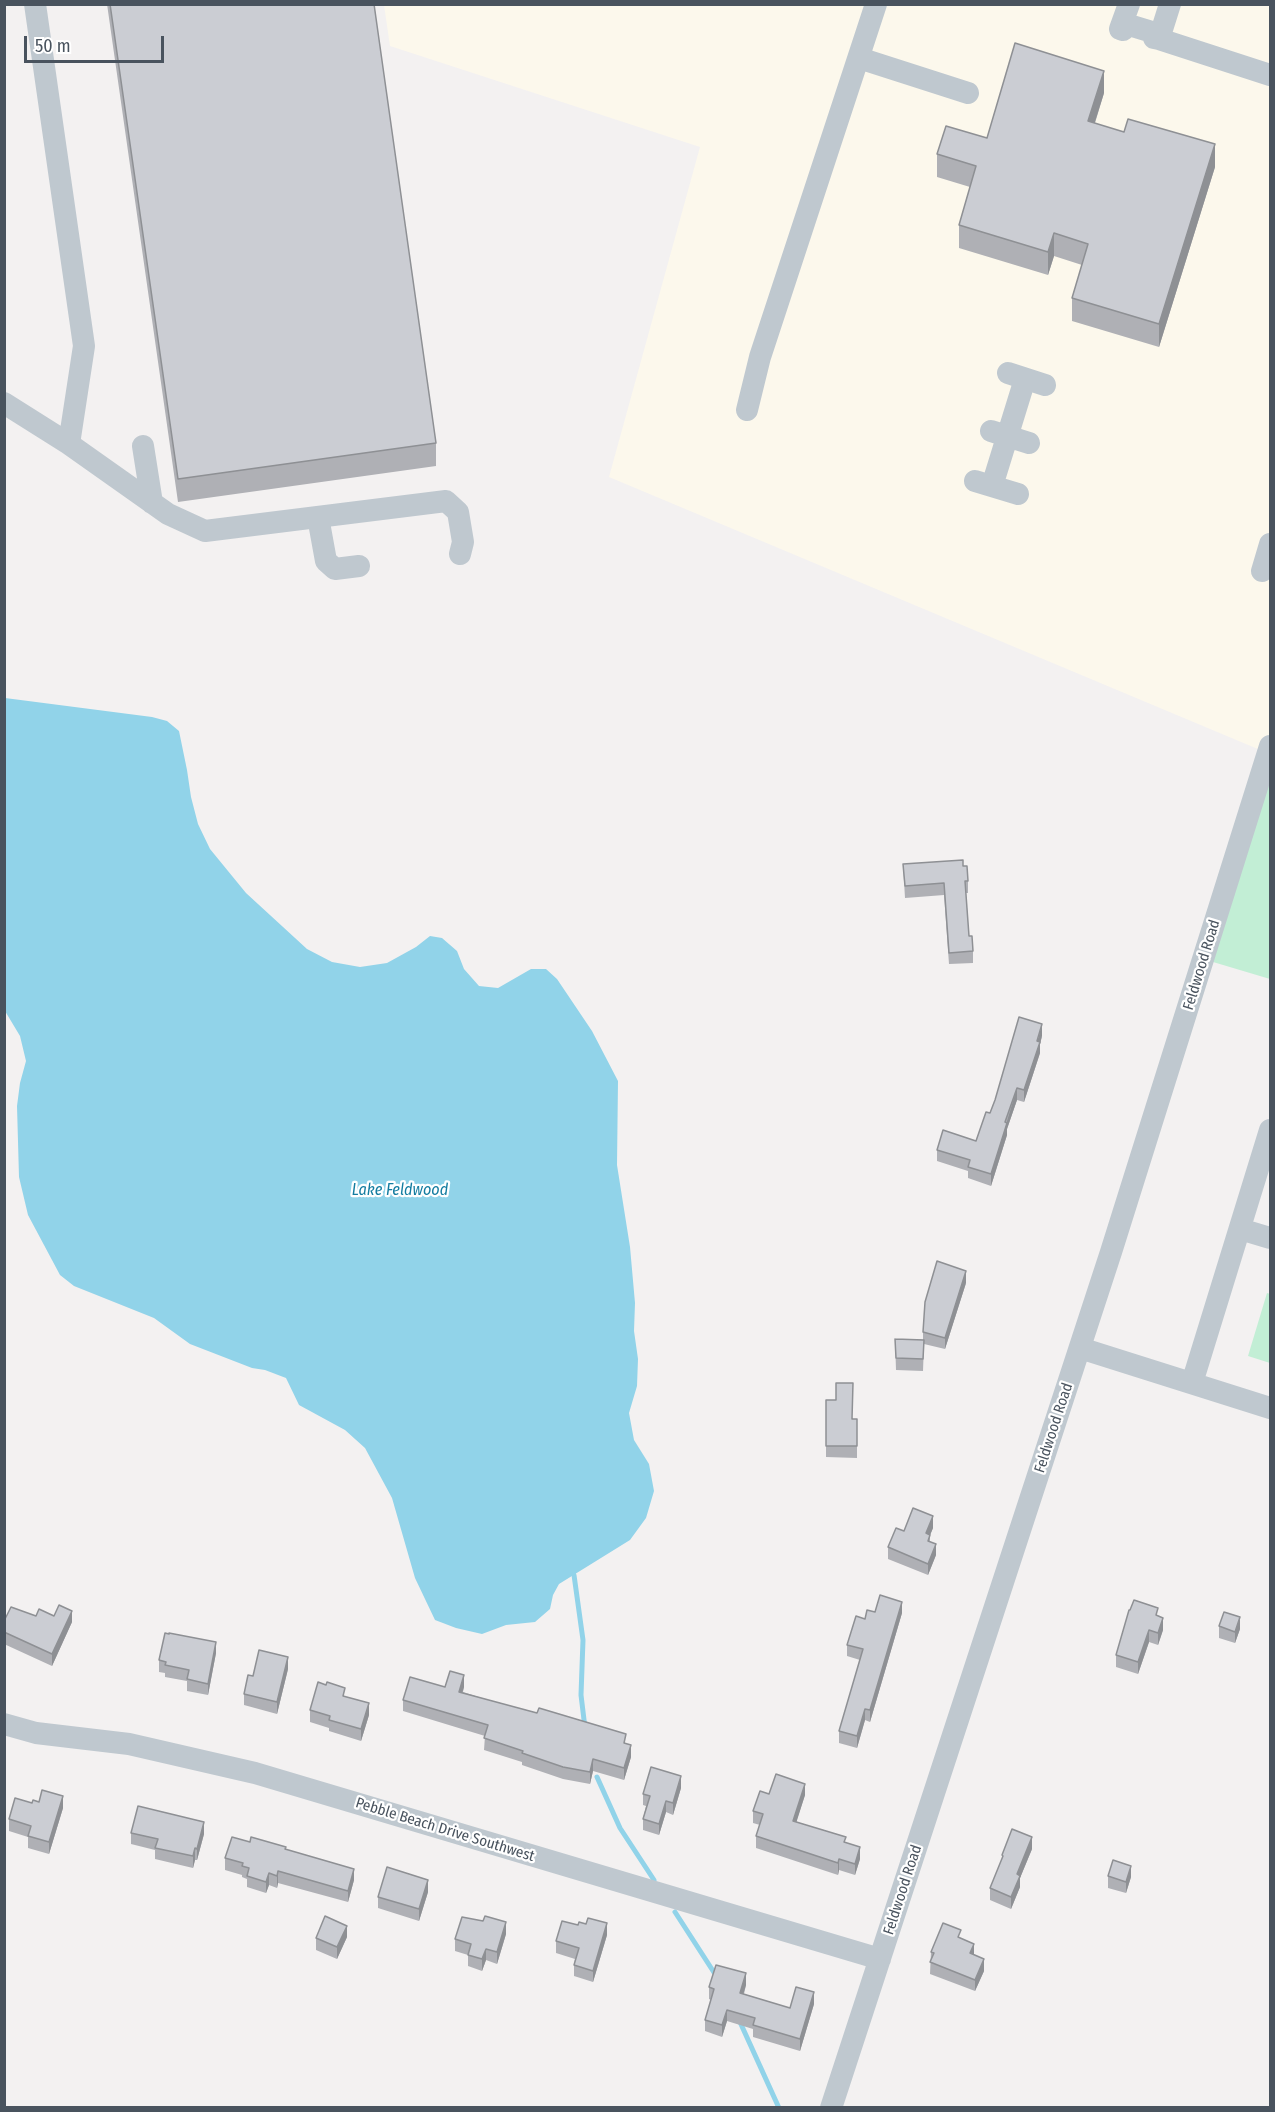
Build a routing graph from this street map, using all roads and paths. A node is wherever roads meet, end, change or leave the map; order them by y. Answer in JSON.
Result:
{"nodes":[{"id":1,"x":35,"y":4,"type":"edge"},
{"id":2,"x":876,"y":4,"type":"edge"},
{"id":3,"x":1129,"y":4,"type":"edge"},
{"id":4,"x":1170,"y":4,"type":"edge"},
{"id":5,"x":1157,"y":39,"type":"junction"},
{"id":6,"x":859,"y":58,"type":"junction"},
{"id":7,"x":1270,"y":75,"type":"edge"},
{"id":8,"x":968,"y":93,"type":"dead end"},
{"id":9,"x":1026,"y":379,"type":"dead end"},
{"id":10,"x":4,"y":403,"type":"edge"},
{"id":11,"x":747,"y":410,"type":"dead end"},
{"id":12,"x":999,"y":434,"type":"junction"},
{"id":13,"x":1029,"y":443,"type":"dead end"},
{"id":14,"x":69,"y":444,"type":"junction"},
{"id":15,"x":143,"y":446,"type":"dead end"},
{"id":16,"x":1018,"y":494,"type":"dead end"},
{"id":17,"x":152,"y":503,"type":"junction"},
{"id":18,"x":318,"y":517,"type":"junction"},
{"id":19,"x":1270,"y":544,"type":"edge"},
{"id":20,"x":459,"y":554,"type":"dead end"},
{"id":21,"x":359,"y":566,"type":"dead end"},
{"id":22,"x":1262,"y":571,"type":"dead end"},
{"id":23,"x":1270,"y":746,"type":"edge"},
{"id":24,"x":1270,"y":1130,"type":"edge"},
{"id":25,"x":1240,"y":1229,"type":"junction"},
{"id":26,"x":1270,"y":1238,"type":"edge"},
{"id":27,"x":1080,"y":1348,"type":"junction"},
{"id":28,"x":1192,"y":1383,"type":"junction"},
{"id":29,"x":1270,"y":1408,"type":"edge"},
{"id":30,"x":4,"y":1724,"type":"edge"},
{"id":31,"x":880,"y":1959,"type":"junction"},
{"id":32,"x":831,"y":2108,"type":"edge"}],
"edges":[{"from":1,"to":14,"type":"street"},
{"from":2,"to":6,"type":"street"},
{"from":3,"to":5,"type":"street"},
{"from":4,"to":5,"type":"street"},
{"from":5,"to":7,"type":"street"},
{"from":6,"to":8,"type":"street"},
{"from":6,"to":11,"type":"street"},
{"from":9,"to":12,"type":"street"},
{"from":10,"to":14,"type":"street"},
{"from":12,"to":13,"type":"street"},
{"from":12,"to":16,"type":"street"},
{"from":14,"to":17,"type":"street"},
{"from":15,"to":17,"type":"street"},
{"from":17,"to":18,"type":"street"},
{"from":18,"to":20,"type":"street"},
{"from":18,"to":21,"type":"street"},
{"from":19,"to":22,"type":"street"},
{"from":23,"to":27,"type":"street","name":"Feldwood Road"},
{"from":24,"to":25,"type":"street"},
{"from":25,"to":26,"type":"street"},
{"from":25,"to":28,"type":"street"},
{"from":27,"to":28,"type":"street"},
{"from":27,"to":31,"type":"street","name":"Feldwood Road"},
{"from":28,"to":29,"type":"street"},
{"from":30,"to":31,"type":"street","name":"Pebble Beach Drive Southwest"},
{"from":31,"to":32,"type":"street","name":"Feldwood Road"}]}
